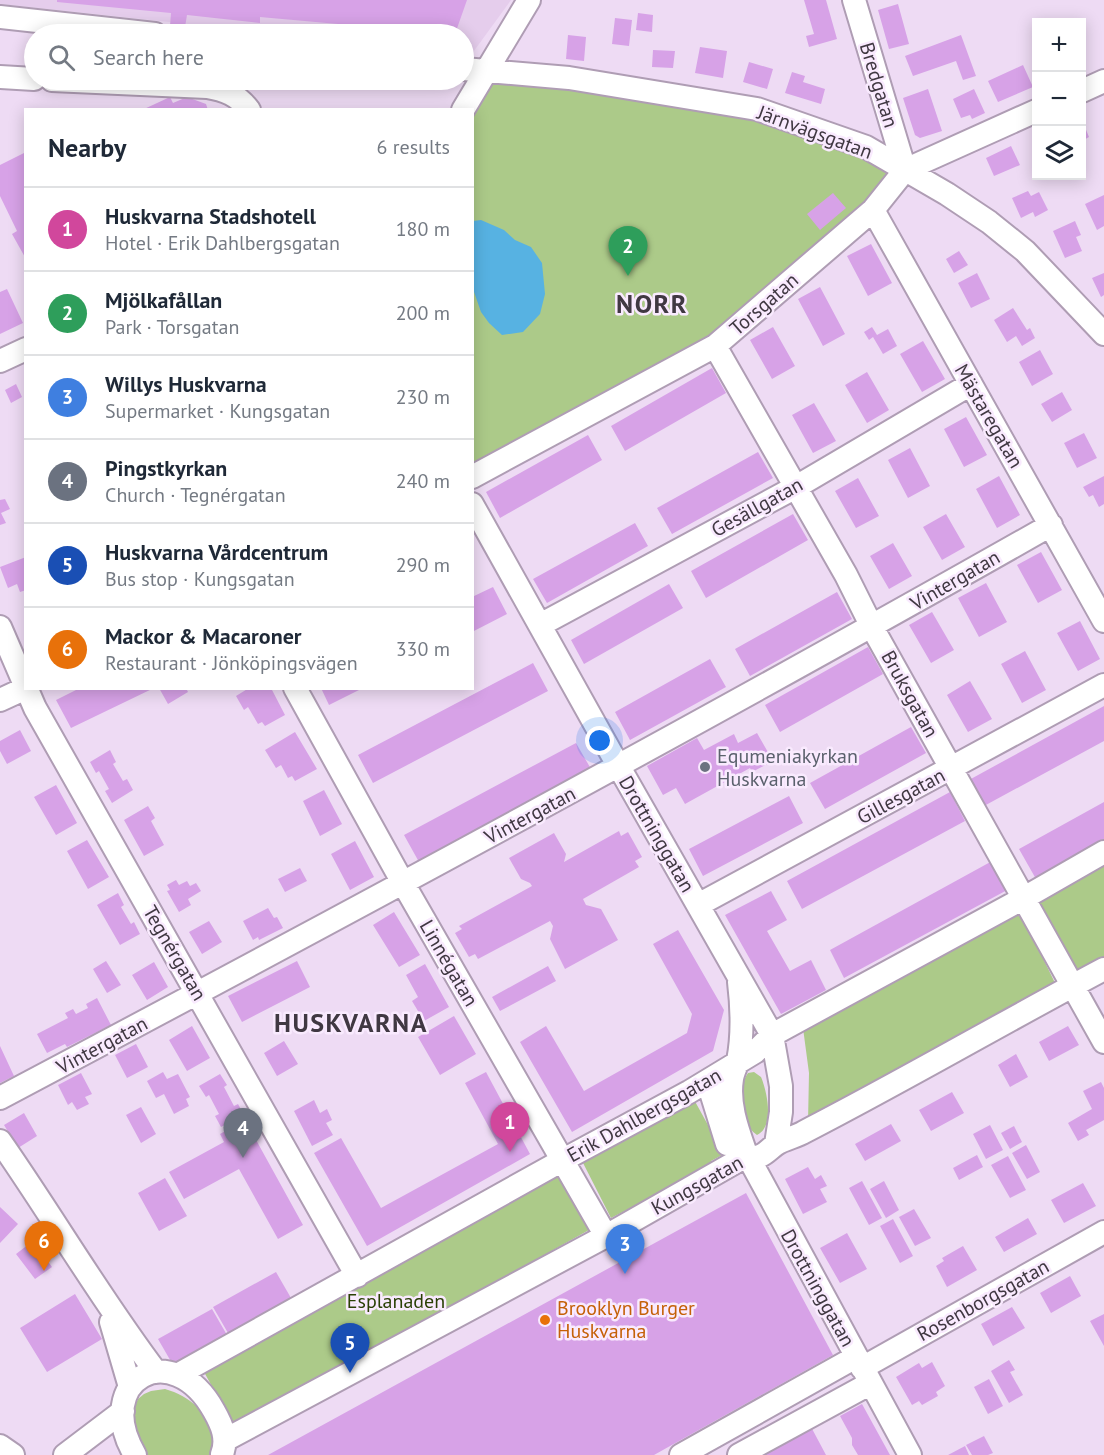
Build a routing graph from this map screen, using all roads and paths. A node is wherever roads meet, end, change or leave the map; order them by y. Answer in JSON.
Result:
{"nodes":[{"id":1,"x":529,"y":0,"type":"edge"},
{"id":2,"x":854,"y":0,"type":"edge"},
{"id":3,"x":0,"y":17,"type":"edge"},
{"id":4,"x":64,"y":24,"type":"edge"},
{"id":5,"x":475,"y":70,"type":"edge"},
{"id":6,"x":0,"y":77,"type":"edge"},
{"id":7,"x":24,"y":78,"type":"edge"},
{"id":8,"x":1104,"y":81,"type":"edge"},
{"id":9,"x":1086,"y":89,"type":"edge"},
{"id":10,"x":224,"y":90,"type":"edge"},
{"id":11,"x":470,"y":90,"type":"edge"},
{"id":12,"x":247,"y":108,"type":"edge"},
{"id":13,"x":465,"y":108,"type":"edge"},
{"id":14,"x":1032,"y":113,"type":"edge"},
{"id":15,"x":905,"y":170,"type":"junction"},
{"id":16,"x":873,"y":210,"type":"junction"},
{"id":17,"x":1104,"y":334,"type":"edge"},
{"id":18,"x":715,"y":346,"type":"junction"},
{"id":19,"x":24,"y":350,"type":"edge"},
{"id":20,"x":0,"y":361,"type":"edge"},
{"id":21,"x":971,"y":384,"type":"junction"},
{"id":22,"x":474,"y":476,"type":"edge"},
{"id":23,"x":796,"y":487,"type":"junction"},
{"id":24,"x":474,"y":508,"type":"edge"},
{"id":25,"x":1051,"y":525,"type":"junction"},
{"id":26,"x":1104,"y":621,"type":"edge"},
{"id":27,"x":540,"y":625,"type":"junction"},
{"id":28,"x":0,"y":627,"type":"edge"},
{"id":29,"x":872,"y":627,"type":"junction"},
{"id":30,"x":24,"y":684,"type":"edge"},
{"id":31,"x":1104,"y":685,"type":"edge"},
{"id":32,"x":24,"y":690,"type":"edge"},
{"id":33,"x":27,"y":690,"type":"edge"},
{"id":34,"x":296,"y":690,"type":"edge"},
{"id":35,"x":0,"y":700,"type":"edge"},
{"id":36,"x":619,"y":767,"type":"junction"},
{"id":37,"x":951,"y":769,"type":"junction"},
{"id":38,"x":1104,"y":852,"type":"edge"},
{"id":39,"x":403,"y":883,"type":"junction"},
{"id":40,"x":1024,"y":898,"type":"junction"},
{"id":41,"x":698,"y":905,"type":"junction"},
{"id":42,"x":1104,"y":969,"type":"edge"},
{"id":43,"x":738,"y":975,"type":"junction"},
{"id":44,"x":1072,"y":986,"type":"junction"},
{"id":45,"x":199,"y":994,"type":"junction"},
{"id":46,"x":772,"y":1035,"type":"junction"},
{"id":47,"x":1104,"y":1042,"type":"edge"},
{"id":48,"x":746,"y":1057,"type":"junction"},
{"id":49,"x":776,"y":1061,"type":"junction"},
{"id":50,"x":710,"y":1089,"type":"dead end"},
{"id":51,"x":2,"y":1097,"type":"edge"},
{"id":52,"x":0,"y":1141,"type":"edge"},
{"id":53,"x":764,"y":1150,"type":"junction"},
{"id":54,"x":563,"y":1160,"type":"junction"},
{"id":55,"x":717,"y":1161,"type":"dead end"},
{"id":56,"x":1104,"y":1232,"type":"edge"},
{"id":57,"x":606,"y":1236,"type":"junction"},
{"id":58,"x":357,"y":1276,"type":"junction"},
{"id":59,"x":99,"y":1289,"type":"junction"},
{"id":60,"x":863,"y":1370,"type":"junction"},
{"id":61,"x":156,"y":1372,"type":"junction"},
{"id":62,"x":179,"y":1374,"type":"junction"},
{"id":63,"x":130,"y":1387,"type":"junction"},
{"id":64,"x":123,"y":1410,"type":"junction"},
{"id":65,"x":727,"y":1430,"type":"junction"},
{"id":66,"x":0,"y":1446,"type":"edge"},
{"id":67,"x":224,"y":1448,"type":"edge"},
{"id":68,"x":13,"y":1455,"type":"edge"},
{"id":69,"x":65,"y":1455,"type":"edge"},
{"id":70,"x":135,"y":1455,"type":"edge"},
{"id":71,"x":681,"y":1455,"type":"edge"},
{"id":72,"x":740,"y":1455,"type":"edge"},
{"id":73,"x":910,"y":1455,"type":"edge"}],
"edges":[{"from":1,"to":5,"type":"street"},
{"from":2,"to":15,"type":"street","name":"Bredgatan"},
{"from":3,"to":4,"type":"street"},
{"from":5,"to":15,"type":"street","name":"Järnvägsgatan"},
{"from":6,"to":7,"type":"street"},
{"from":8,"to":9,"type":"street"},
{"from":10,"to":12,"type":"street"},
{"from":11,"to":13,"type":"street"},
{"from":14,"to":15,"type":"street","name":"Torsgatan"},
{"from":15,"to":16,"type":"street","name":"Torsgatan"},
{"from":15,"to":17,"type":"street","name":"Järnvägsgatan"},
{"from":16,"to":18,"type":"street","name":"Torsgatan"},
{"from":16,"to":21,"type":"street","name":"Mästaregatan"},
{"from":18,"to":22,"type":"street","name":"Torsgatan"},
{"from":18,"to":23,"type":"street","name":"Bruksgatan"},
{"from":19,"to":20,"type":"street"},
{"from":21,"to":23,"type":"street","name":"Gesällgatan"},
{"from":21,"to":25,"type":"street","name":"Mästaregatan"},
{"from":23,"to":27,"type":"street","name":"Gesällgatan"},
{"from":23,"to":29,"type":"street","name":"Bruksgatan"},
{"from":24,"to":27,"type":"street","name":"Drottninggatan"},
{"from":25,"to":26,"type":"street","name":"Mästaregatan"},
{"from":25,"to":29,"type":"street","name":"Vintergatan"},
{"from":27,"to":36,"type":"street","name":"Drottninggatan"},
{"from":28,"to":30,"type":"street","name":"Tegnérgatan"},
{"from":29,"to":36,"type":"street","name":"Vintergatan"},
{"from":29,"to":37,"type":"street","name":"Bruksgatan"},
{"from":31,"to":37,"type":"street","name":"Gillesgatan"},
{"from":32,"to":35,"type":"street"},
{"from":33,"to":45,"type":"street","name":"Tegnérgatan"},
{"from":34,"to":39,"type":"street","name":"Linnégatan"},
{"from":36,"to":39,"type":"street","name":"Vintergatan"},
{"from":36,"to":41,"type":"street","name":"Drottninggatan"},
{"from":37,"to":40,"type":"street","name":"Bruksgatan"},
{"from":37,"to":41,"type":"street","name":"Gillesgatan"},
{"from":38,"to":40,"type":"street","name":"Erik Dahlbergsgatan"},
{"from":39,"to":45,"type":"street","name":"Vintergatan"},
{"from":39,"to":54,"type":"street","name":"Linnégatan"},
{"from":40,"to":44,"type":"street","name":"Bruksgatan"},
{"from":40,"to":46,"type":"street","name":"Erik Dahlbergsgatan"},
{"from":41,"to":43,"type":"street","name":"Drottninggatan"},
{"from":42,"to":44,"type":"street","name":"Kungsgatan"},
{"from":43,"to":46,"type":"street","name":"Drottninggatan"},
{"from":43,"to":48,"type":"street","name":"Drottninggatan"},
{"from":44,"to":47,"type":"street","name":"Bruksgatan"},
{"from":44,"to":53,"type":"street","name":"Kungsgatan"},
{"from":45,"to":51,"type":"street","name":"Vintergatan"},
{"from":45,"to":58,"type":"street","name":"Tegnérgatan"},
{"from":46,"to":48,"type":"street","name":"Erik Dahlbergsgatan"},
{"from":46,"to":49,"type":"street","name":"Drottninggatan"},
{"from":48,"to":49,"type":"street"},
{"from":48,"to":53,"type":"street","name":"Drottninggatan"},
{"from":48,"to":54,"type":"street","name":"Erik Dahlbergsgatan"},
{"from":49,"to":53,"type":"street","name":"Drottninggatan"},
{"from":50,"to":55,"type":"street"},
{"from":52,"to":59,"type":"street"},
{"from":53,"to":57,"type":"street","name":"Kungsgatan"},
{"from":53,"to":60,"type":"street","name":"Drottninggatan"},
{"from":54,"to":57,"type":"street","name":"Linnégatan"},
{"from":54,"to":58,"type":"street","name":"Erik Dahlbergsgatan"},
{"from":56,"to":60,"type":"street","name":"Rosenborgsgatan"},
{"from":57,"to":67,"type":"street","name":"Kungsgatan"},
{"from":58,"to":62,"type":"street","name":"Erik Dahlbergsgatan"},
{"from":59,"to":61,"type":"street"},
{"from":59,"to":63,"type":"street"},
{"from":60,"to":65,"type":"street","name":"Rosenborgsgatan"},
{"from":60,"to":72,"type":"street"},
{"from":60,"to":73,"type":"street","name":"Drottninggatan"},
{"from":61,"to":62,"type":"street"},
{"from":61,"to":63,"type":"street"},
{"from":62,"to":67,"type":"street"},
{"from":63,"to":64,"type":"street"},
{"from":64,"to":69,"type":"street"},
{"from":64,"to":70,"type":"street"},
{"from":65,"to":71,"type":"street","name":"Rosenborgsgatan"},
{"from":65,"to":72,"type":"street"},
{"from":66,"to":68,"type":"street"}]}
